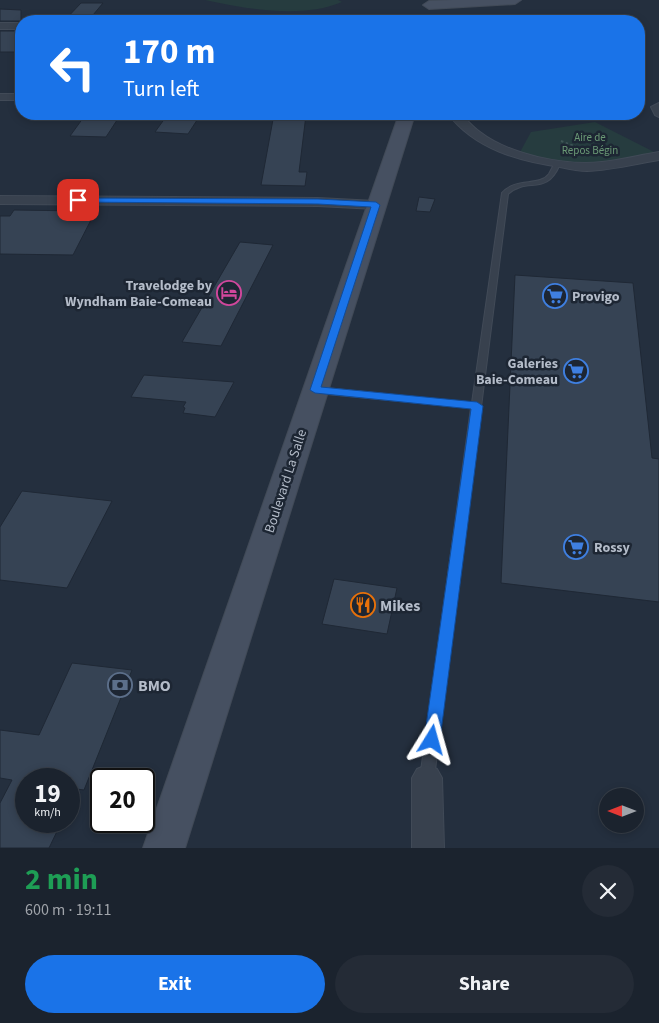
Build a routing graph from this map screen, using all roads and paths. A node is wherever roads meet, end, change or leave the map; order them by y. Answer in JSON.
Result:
{"nodes":[{"id":1,"x":515,"y":0,"type":"edge"},
{"id":2,"x":429,"y":7,"type":"edge"},
{"id":3,"x":0,"y":26,"type":"edge"},
{"id":4,"x":15,"y":26,"type":"edge"},
{"id":5,"x":0,"y":97,"type":"edge"},
{"id":6,"x":15,"y":97,"type":"edge"},
{"id":7,"x":659,"y":106,"type":"edge"},
{"id":8,"x":659,"y":113,"type":"edge"},
{"id":9,"x":405,"y":120,"type":"edge"},
{"id":10,"x":460,"y":120,"type":"edge"},
{"id":11,"x":561,"y":141,"type":"dead end"},
{"id":12,"x":659,"y":156,"type":"edge"},
{"id":13,"x":627,"y":162,"type":"junction"},
{"id":14,"x":557,"y":164,"type":"junction"},
{"id":15,"x":0,"y":200,"type":"edge"},
{"id":16,"x":376,"y":205,"type":"junction"},
{"id":17,"x":315,"y":390,"type":"junction"},
{"id":18,"x":477,"y":406,"type":"junction"},
{"id":19,"x":427,"y":778,"type":"joint"},
{"id":20,"x":164,"y":848,"type":"edge"},
{"id":21,"x":428,"y":848,"type":"edge"}],
"edges":[{"from":1,"to":2,"type":"street"},
{"from":3,"to":4,"type":"street"},
{"from":5,"to":6,"type":"street"},
{"from":7,"to":8,"type":"street"},
{"from":9,"to":16,"type":"street","name":"Boulevard La Salle"},
{"from":10,"to":14,"type":"street"},
{"from":11,"to":13,"type":"path"},
{"from":12,"to":13,"type":"street"},
{"from":13,"to":14,"type":"street"},
{"from":14,"to":18,"type":"lane"},
{"from":15,"to":16,"type":"street"},
{"from":16,"to":17,"type":"street","name":"Boulevard La Salle"},
{"from":17,"to":18,"type":"lane"},
{"from":17,"to":20,"type":"street","name":"Boulevard La Salle"},
{"from":18,"to":19,"type":"lane"},
{"from":19,"to":21,"type":"street"}]}
